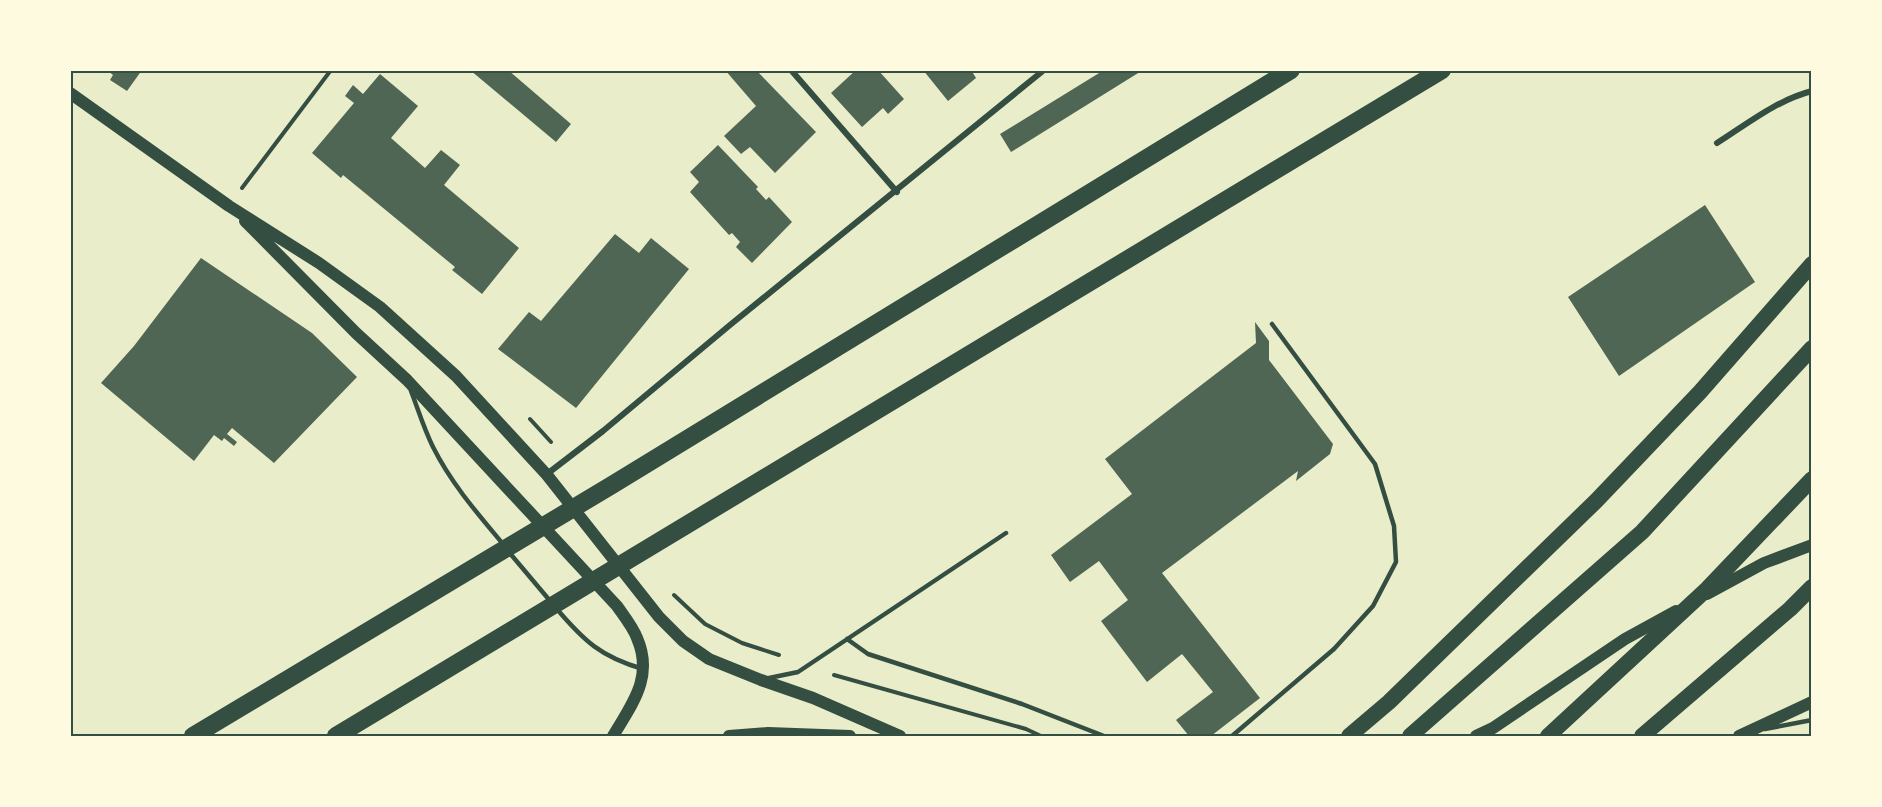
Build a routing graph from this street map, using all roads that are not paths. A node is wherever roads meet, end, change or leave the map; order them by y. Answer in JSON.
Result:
{"nodes":[{"id":1,"x":791,"y":70,"type":"edge"},
{"id":2,"x":1044,"y":70,"type":"edge"},
{"id":3,"x":1291,"y":70,"type":"edge"},
{"id":4,"x":1442,"y":70,"type":"edge"},
{"id":5,"x":1812,"y":91,"type":"edge"},
{"id":6,"x":70,"y":93,"type":"edge"},
{"id":7,"x":1717,"y":143,"type":"dead end"},
{"id":8,"x":897,"y":192,"type":"junction"},
{"id":9,"x":229,"y":206,"type":"junction"},
{"id":10,"x":1812,"y":264,"type":"edge"},
{"id":11,"x":1272,"y":324,"type":"dead end"},
{"id":12,"x":1812,"y":348,"type":"edge"},
{"id":13,"x":406,"y":380,"type":"junction"},
{"id":14,"x":547,"y":475,"type":"junction"},
{"id":15,"x":1812,"y":479,"type":"edge"},
{"id":16,"x":1006,"y":533,"type":"dead end"},
{"id":17,"x":1812,"y":545,"type":"edge"},
{"id":18,"x":1812,"y":587,"type":"edge"},
{"id":19,"x":847,"y":639,"type":"junction"},
{"id":20,"x":644,"y":669,"type":"junction"},
{"id":21,"x":761,"y":680,"type":"junction"},
{"id":22,"x":1812,"y":702,"type":"edge"},
{"id":23,"x":1812,"y":720,"type":"edge"},
{"id":24,"x":1493,"y":728,"type":"junction"},
{"id":25,"x":1744,"y":735,"type":"edge"},
{"id":26,"x":193,"y":736,"type":"edge"},
{"id":27,"x":336,"y":736,"type":"edge"},
{"id":28,"x":613,"y":736,"type":"edge"},
{"id":29,"x":729,"y":736,"type":"edge"},
{"id":30,"x":850,"y":736,"type":"edge"},
{"id":31,"x":900,"y":736,"type":"edge"},
{"id":32,"x":1104,"y":736,"type":"edge"},
{"id":33,"x":1232,"y":736,"type":"edge"},
{"id":34,"x":1349,"y":736,"type":"edge"},
{"id":35,"x":1410,"y":736,"type":"edge"},
{"id":36,"x":1476,"y":736,"type":"edge"},
{"id":37,"x":1482,"y":736,"type":"edge"},
{"id":38,"x":1548,"y":736,"type":"edge"},
{"id":39,"x":1642,"y":736,"type":"edge"}],
"edges":[{"from":1,"to":8,"type":"street"},
{"from":2,"to":8,"type":"street"},
{"from":3,"to":26,"type":"highway"},
{"from":4,"to":27,"type":"highway"},
{"from":5,"to":7,"type":"street"},
{"from":6,"to":9,"type":"main road"},
{"from":8,"to":14,"type":"street"},
{"from":9,"to":13,"type":"main road"},
{"from":9,"to":14,"type":"main road"},
{"from":10,"to":34,"type":"highway"},
{"from":11,"to":33,"type":"lane"},
{"from":12,"to":35,"type":"highway"},
{"from":13,"to":20,"type":"main road"},
{"from":13,"to":20,"type":"lane"},
{"from":14,"to":21,"type":"main road"},
{"from":15,"to":38,"type":"highway"},
{"from":16,"to":19,"type":"lane"},
{"from":17,"to":24,"type":"main road"},
{"from":18,"to":39,"type":"highway"},
{"from":19,"to":21,"type":"lane"},
{"from":19,"to":32,"type":"lane"},
{"from":20,"to":28,"type":"main road"},
{"from":21,"to":31,"type":"main road"},
{"from":22,"to":25,"type":"main road"},
{"from":23,"to":25,"type":"lane"},
{"from":24,"to":36,"type":"main road"},
{"from":24,"to":37,"type":"main road"},
{"from":29,"to":30,"type":"main road"}]}
